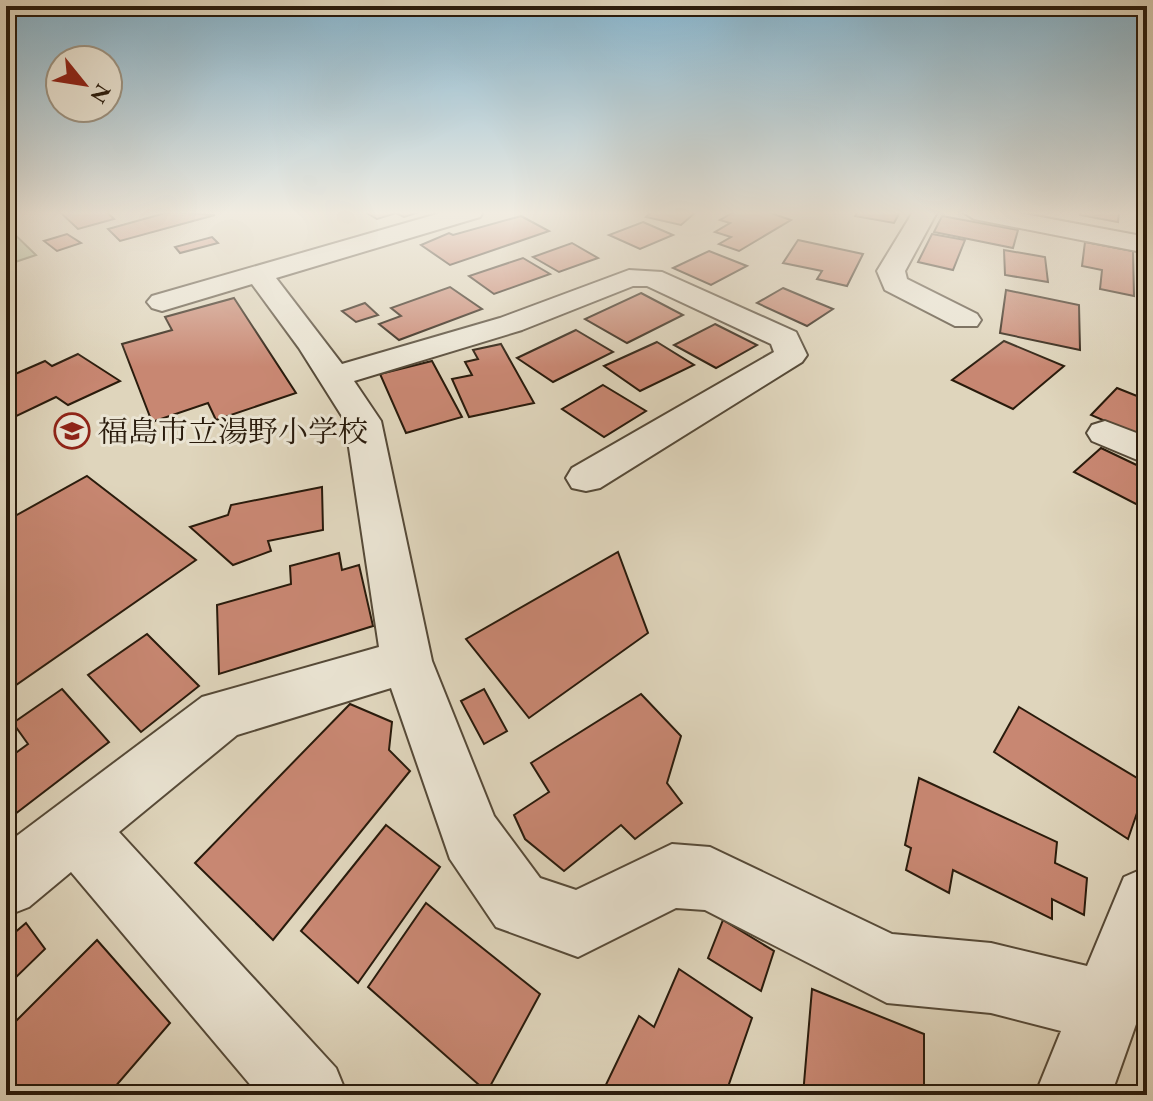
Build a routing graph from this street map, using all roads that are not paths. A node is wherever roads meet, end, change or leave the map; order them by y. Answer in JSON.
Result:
{"nodes":[{"id":1,"x":299,"y":263,"type":"edge"},
{"id":2,"x":895,"y":263,"type":"edge"},
{"id":3,"x":260,"y":276,"type":"junction"},
{"id":4,"x":162,"y":302,"type":"dead end"},
{"id":5,"x":966,"y":320,"type":"dead end"},
{"id":6,"x":335,"y":376,"type":"junction"},
{"id":7,"x":1105,"y":433,"type":"dead end"},
{"id":8,"x":1147,"y":452,"type":"edge"},
{"id":9,"x":586,"y":478,"type":"dead end"},
{"id":10,"x":407,"y":661,"type":"junction"},
{"id":11,"x":75,"y":829,"type":"junction"},
{"id":12,"x":6,"y":884,"type":"edge"},
{"id":13,"x":1147,"y":900,"type":"edge"},
{"id":14,"x":1108,"y":1007,"type":"junction"},
{"id":15,"x":309,"y":1095,"type":"edge"},
{"id":16,"x":1073,"y":1095,"type":"edge"}],
"edges":[{"from":1,"to":3,"type":"street"},
{"from":2,"to":5,"type":"street"},
{"from":3,"to":4,"type":"street"},
{"from":3,"to":6,"type":"street"},
{"from":6,"to":9,"type":"street"},
{"from":6,"to":10,"type":"street"},
{"from":7,"to":8,"type":"street"},
{"from":10,"to":11,"type":"street"},
{"from":10,"to":14,"type":"street"},
{"from":11,"to":12,"type":"street"},
{"from":11,"to":15,"type":"street"},
{"from":13,"to":14,"type":"street"},
{"from":14,"to":16,"type":"street"}]}
